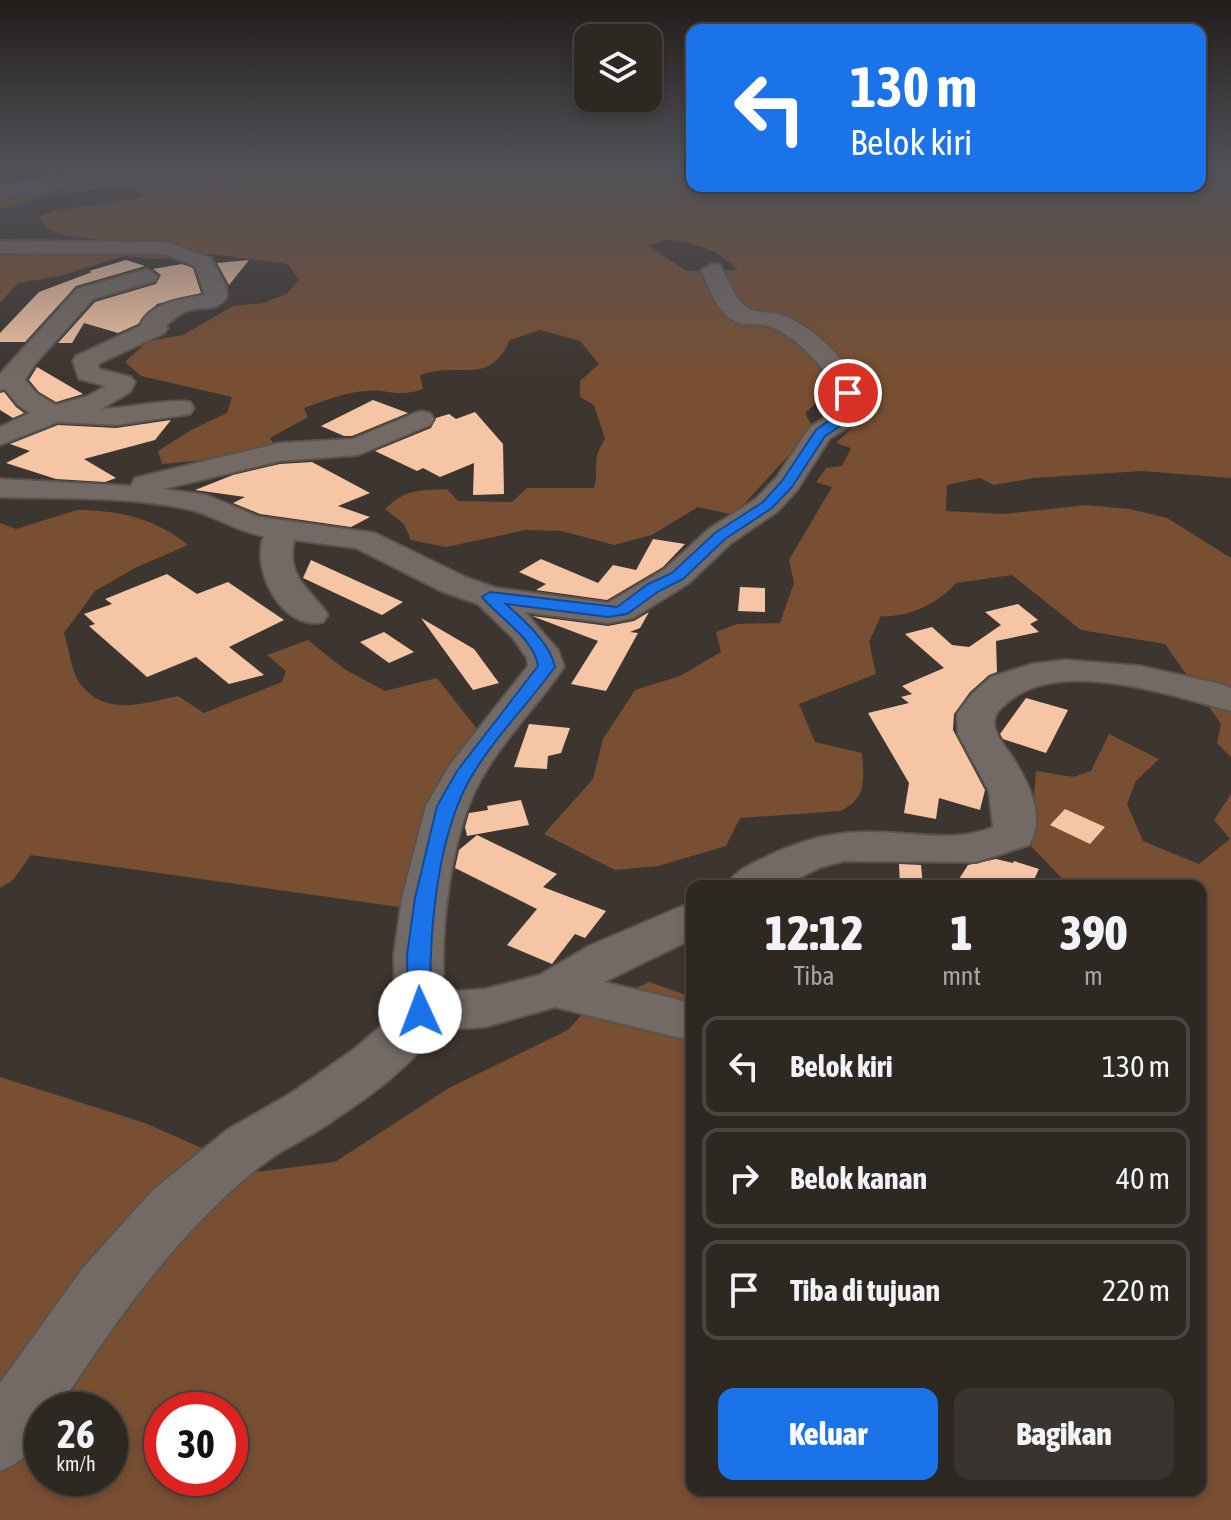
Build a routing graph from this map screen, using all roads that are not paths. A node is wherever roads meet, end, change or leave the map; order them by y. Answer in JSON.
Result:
{"nodes":[{"id":1,"x":0,"y":247,"type":"edge"},
{"id":2,"x":712,"y":270,"type":"dead end"},
{"id":3,"x":147,"y":276,"type":"dead end"},
{"id":4,"x":6,"y":381,"type":"edge"},
{"id":5,"x":181,"y":408,"type":"dead end"},
{"id":6,"x":56,"y":413,"type":"junction"},
{"id":7,"x":420,"y":419,"type":"dead end"},
{"id":8,"x":0,"y":437,"type":"edge"},
{"id":9,"x":0,"y":488,"type":"edge"},
{"id":10,"x":97,"y":491,"type":"junction"},
{"id":11,"x":282,"y":531,"type":"junction"},
{"id":12,"x":490,"y":597,"type":"junction"},
{"id":13,"x":311,"y":615,"type":"dead end"},
{"id":14,"x":1231,"y":700,"type":"edge"},
{"id":15,"x":759,"y":880,"type":"edge"},
{"id":16,"x":686,"y":922,"type":"edge"},
{"id":17,"x":555,"y":989,"type":"junction"},
{"id":18,"x":420,"y":1012,"type":"junction"},
{"id":19,"x":686,"y":1021,"type":"edge"},
{"id":20,"x":0,"y":1438,"type":"edge"}],
"edges":[{"from":1,"to":6,"type":"street"},
{"from":2,"to":12,"type":"street"},
{"from":3,"to":4,"type":"street"},
{"from":4,"to":6,"type":"street"},
{"from":5,"to":6,"type":"street"},
{"from":6,"to":8,"type":"street"},
{"from":7,"to":10,"type":"street"},
{"from":9,"to":10,"type":"street"},
{"from":10,"to":11,"type":"street"},
{"from":11,"to":12,"type":"street"},
{"from":11,"to":13,"type":"street"},
{"from":12,"to":18,"type":"street"},
{"from":14,"to":15,"type":"street"},
{"from":16,"to":17,"type":"street"},
{"from":17,"to":18,"type":"street"},
{"from":17,"to":19,"type":"street"},
{"from":18,"to":20,"type":"street"}]}
